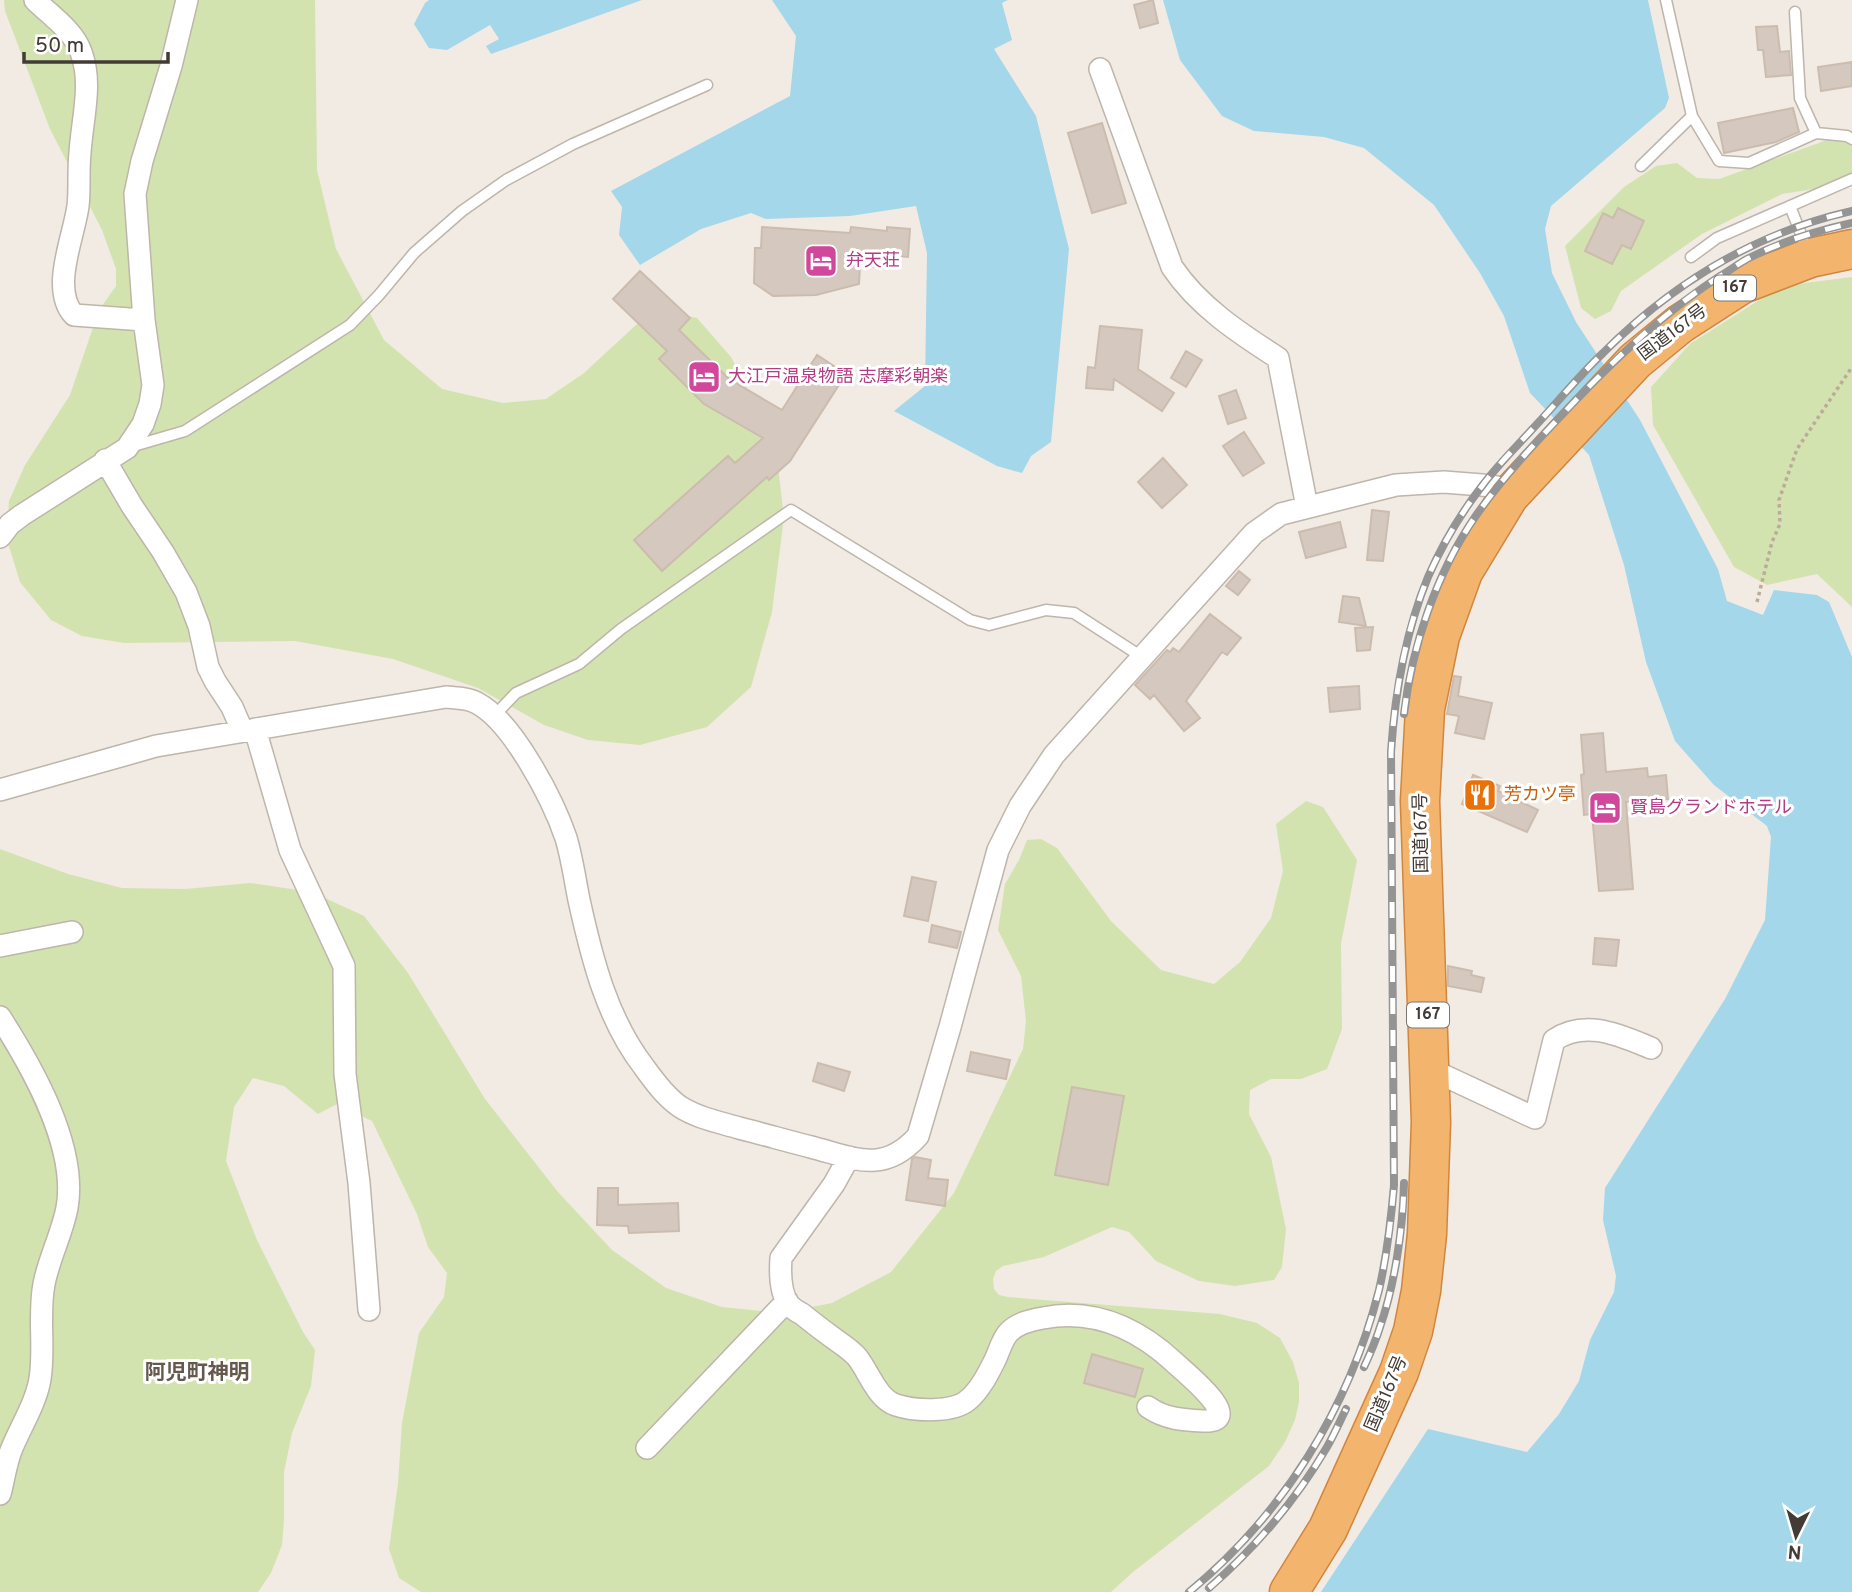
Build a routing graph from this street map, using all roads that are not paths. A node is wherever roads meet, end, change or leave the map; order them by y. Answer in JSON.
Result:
{"nodes":[{"id":1,"x":35,"y":0,"type":"edge"},
{"id":2,"x":187,"y":0,"type":"edge"},
{"id":3,"x":1666,"y":0,"type":"edge"},
{"id":4,"x":1795,"y":12,"type":"dead end"},
{"id":5,"x":1100,"y":69,"type":"dead end"},
{"id":6,"x":708,"y":85,"type":"dead end"},
{"id":7,"x":1692,"y":116,"type":"junction"},
{"id":8,"x":1816,"y":133,"type":"junction"},
{"id":9,"x":1852,"y":139,"type":"edge"},
{"id":10,"x":1641,"y":166,"type":"dead end"},
{"id":11,"x":1852,"y":179,"type":"edge"},
{"id":12,"x":1790,"y":206,"type":"junction"},
{"id":13,"x":1852,"y":249,"type":"edge"},
{"id":14,"x":1691,"y":257,"type":"dead end"},
{"id":15,"x":1810,"y":258,"type":"junction"},
{"id":16,"x":144,"y":320,"type":"junction"},
{"id":17,"x":127,"y":448,"type":"junction"},
{"id":18,"x":105,"y":460,"type":"junction"},
{"id":19,"x":1509,"y":495,"type":"junction"},
{"id":20,"x":1307,"y":507,"type":"junction"},
{"id":21,"x":0,"y":537,"type":"edge"},
{"id":22,"x":1142,"y":657,"type":"junction"},
{"id":23,"x":495,"y":715,"type":"junction"},
{"id":24,"x":249,"y":730,"type":"junction"},
{"id":25,"x":0,"y":790,"type":"edge"},
{"id":26,"x":72,"y":932,"type":"dead end"},
{"id":27,"x":0,"y":947,"type":"edge"},
{"id":28,"x":0,"y":1017,"type":"edge"},
{"id":29,"x":1651,"y":1048,"type":"dead end"},
{"id":30,"x":1430,"y":1069,"type":"junction"},
{"id":31,"x":849,"y":1157,"type":"junction"},
{"id":32,"x":787,"y":1301,"type":"junction"},
{"id":33,"x":369,"y":1310,"type":"dead end"},
{"id":34,"x":1148,"y":1407,"type":"dead end"},
{"id":35,"x":647,"y":1448,"type":"dead end"},
{"id":36,"x":0,"y":1494,"type":"edge"},
{"id":37,"x":1289,"y":1592,"type":"edge"}],
"edges":[{"from":1,"to":16,"type":"street"},
{"from":2,"to":16,"type":"street"},
{"from":3,"to":7,"type":"lane"},
{"from":4,"to":8,"type":"lane"},
{"from":5,"to":20,"type":"street"},
{"from":6,"to":17,"type":"lane"},
{"from":7,"to":8,"type":"lane"},
{"from":7,"to":10,"type":"lane"},
{"from":8,"to":9,"type":"lane"},
{"from":11,"to":12,"type":"lane"},
{"from":12,"to":14,"type":"lane"},
{"from":12,"to":15,"type":"lane"},
{"from":13,"to":15,"type":"highway","name":"国道167号","number":"167"},
{"from":15,"to":19,"type":"highway","name":"国道167号","number":"167"},
{"from":16,"to":17,"type":"street"},
{"from":17,"to":18,"type":"street"},
{"from":18,"to":21,"type":"street"},
{"from":18,"to":24,"type":"street"},
{"from":19,"to":20,"type":"street"},
{"from":19,"to":30,"type":"highway","name":"国道167号","number":"167"},
{"from":20,"to":22,"type":"street"},
{"from":22,"to":23,"type":"lane"},
{"from":22,"to":31,"type":"street"},
{"from":23,"to":24,"type":"street"},
{"from":23,"to":31,"type":"street"},
{"from":24,"to":25,"type":"street"},
{"from":24,"to":33,"type":"street"},
{"from":26,"to":27,"type":"street"},
{"from":28,"to":36,"type":"street"},
{"from":29,"to":30,"type":"street"},
{"from":30,"to":37,"type":"highway","name":"国道167号","number":"167"},
{"from":31,"to":32,"type":"street"},
{"from":32,"to":34,"type":"street"},
{"from":32,"to":35,"type":"street"}]}
